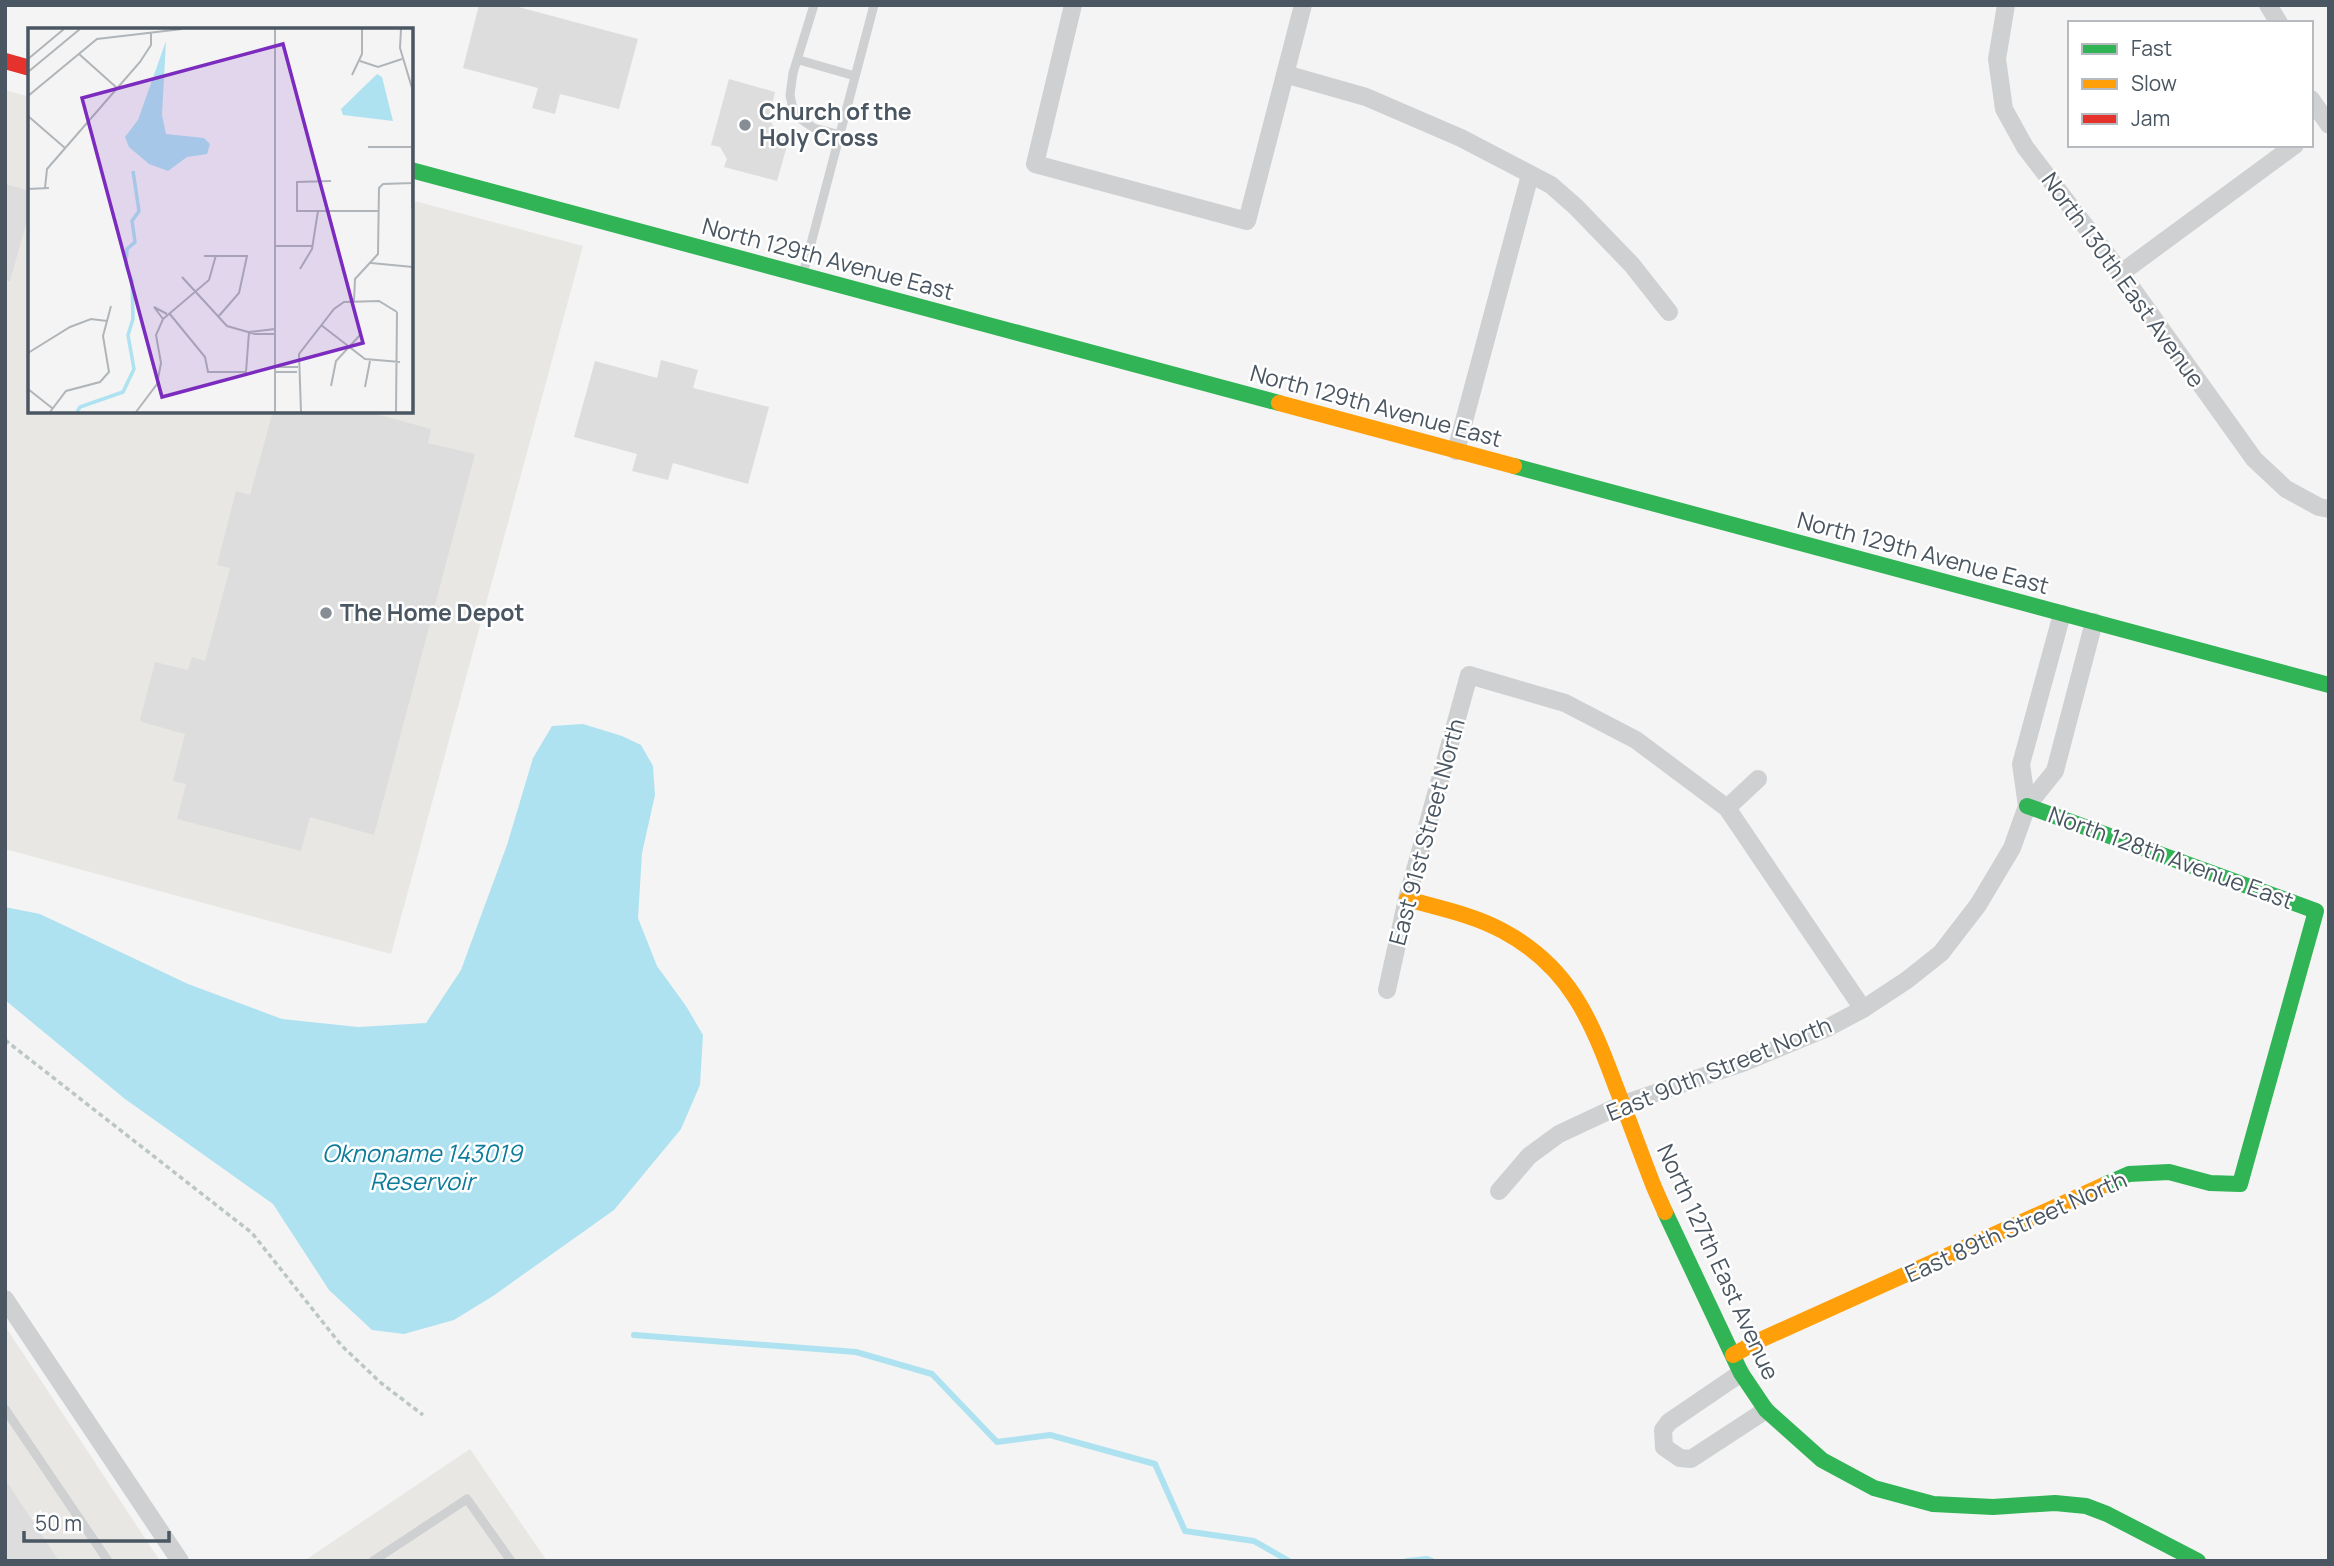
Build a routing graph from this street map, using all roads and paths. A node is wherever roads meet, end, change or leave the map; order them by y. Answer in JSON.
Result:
{"nodes":[{"id":1,"x":814,"y":5,"type":"edge"},
{"id":2,"x":874,"y":5,"type":"edge"},
{"id":3,"x":1073,"y":5,"type":"edge"},
{"id":4,"x":1303,"y":5,"type":"edge"},
{"id":5,"x":2006,"y":5,"type":"edge"},
{"id":6,"x":2268,"y":5,"type":"edge"},
{"id":7,"x":2278,"y":21,"type":"edge"},
{"id":8,"x":799,"y":60,"type":"junction"},
{"id":9,"x":5,"y":61,"type":"edge"},
{"id":10,"x":28,"y":67,"type":"edge"},
{"id":11,"x":1285,"y":74,"type":"junction"},
{"id":12,"x":856,"y":76,"type":"junction"},
{"id":13,"x":2313,"y":102,"type":"edge"},
{"id":14,"x":2328,"y":123,"type":"edge"},
{"id":15,"x":2313,"y":133,"type":"edge"},
{"id":16,"x":841,"y":135,"type":"junction"},
{"id":17,"x":2292,"y":147,"type":"edge"},
{"id":18,"x":413,"y":171,"type":"edge"},
{"id":19,"x":1530,"y":175,"type":"junction"},
{"id":20,"x":2121,"y":273,"type":"junction"},
{"id":21,"x":803,"y":275,"type":"junction"},
{"id":22,"x":1669,"y":312,"type":"dead end"},
{"id":23,"x":1456,"y":451,"type":"junction"},
{"id":24,"x":2329,"y":509,"type":"edge"},
{"id":25,"x":2062,"y":614,"type":"junction"},
{"id":26,"x":2094,"y":622,"type":"junction"},
{"id":27,"x":2329,"y":685,"type":"edge"},
{"id":28,"x":1758,"y":779,"type":"dead end"},
{"id":29,"x":2027,"y":806,"type":"junction"},
{"id":30,"x":1727,"y":808,"type":"junction"},
{"id":31,"x":1407,"y":899,"type":"junction"},
{"id":32,"x":2316,"y":911,"type":"joint"},
{"id":33,"x":1387,"y":990,"type":"dead end"},
{"id":34,"x":1863,"y":1009,"type":"junction"},
{"id":35,"x":5,"y":1040,"type":"edge"},
{"id":36,"x":1621,"y":1105,"type":"junction"},
{"id":37,"x":1499,"y":1191,"type":"dead end"},
{"id":38,"x":5,"y":1299,"type":"edge"},
{"id":39,"x":1733,"y":1355,"type":"junction"},
{"id":40,"x":1741,"y":1373,"type":"junction"},
{"id":41,"x":5,"y":1409,"type":"edge"},
{"id":42,"x":1766,"y":1410,"type":"junction"},
{"id":43,"x":423,"y":1415,"type":"dead end"},
{"id":44,"x":108,"y":1561,"type":"edge"},
{"id":45,"x":180,"y":1561,"type":"edge"},
{"id":46,"x":373,"y":1561,"type":"edge"},
{"id":47,"x":511,"y":1561,"type":"edge"},
{"id":48,"x":2198,"y":1561,"type":"edge"}],
"edges":[{"from":1,"to":8,"type":"lane"},
{"from":2,"to":12,"type":"lane"},
{"from":3,"to":11,"type":"street"},
{"from":4,"to":11,"type":"street"},
{"from":5,"to":20,"type":"street","name":"North 130th East Avenue"},
{"from":6,"to":7,"type":"street"},
{"from":8,"to":12,"type":"lane"},
{"from":8,"to":16,"type":"lane"},
{"from":9,"to":10,"type":"street"},
{"from":11,"to":19,"type":"street"},
{"from":12,"to":16,"type":"lane"},
{"from":13,"to":14,"type":"street"},
{"from":14,"to":15,"type":"street"},
{"from":16,"to":21,"type":"lane"},
{"from":17,"to":20,"type":"street"},
{"from":18,"to":21,"type":"street","name":"North 129th Avenue East"},
{"from":19,"to":22,"type":"street"},
{"from":19,"to":23,"type":"street"},
{"from":20,"to":24,"type":"street","name":"North 130th East Avenue"},
{"from":21,"to":23,"type":"street","name":"North 129th Avenue East"},
{"from":23,"to":25,"type":"street","name":"North 129th Avenue East"},
{"from":25,"to":26,"type":"street","name":"North 129th Avenue East"},
{"from":25,"to":29,"type":"street","name":"East 90th Street North"},
{"from":26,"to":27,"type":"street","name":"North 129th Avenue East"},
{"from":26,"to":29,"type":"street","name":"East 90th Street North"},
{"from":28,"to":30,"type":"street"},
{"from":29,"to":32,"type":"street","name":"North 128th Avenue East"},
{"from":29,"to":34,"type":"street","name":"East 90th Street North"},
{"from":30,"to":31,"type":"street","name":"East 91st Street North"},
{"from":30,"to":34,"type":"street"},
{"from":31,"to":33,"type":"street","name":"East 91st Street North"},
{"from":31,"to":36,"type":"street","name":"North 127th East Avenue"},
{"from":32,"to":39,"type":"street","name":"East 89th Street North"},
{"from":34,"to":36,"type":"street","name":"East 90th Street North"},
{"from":35,"to":43,"type":"path"},
{"from":36,"to":37,"type":"street","name":"East 90th Street North"},
{"from":36,"to":39,"type":"street","name":"North 127th East Avenue"},
{"from":38,"to":45,"type":"street"},
{"from":39,"to":40,"type":"street","name":"North 127th East Avenue"},
{"from":40,"to":42,"type":"street","name":"North 127th East Avenue"},
{"from":40,"to":42,"type":"street"},
{"from":41,"to":44,"type":"lane"},
{"from":42,"to":48,"type":"street","name":"North 127th East Avenue"},
{"from":46,"to":47,"type":"lane"}]}
